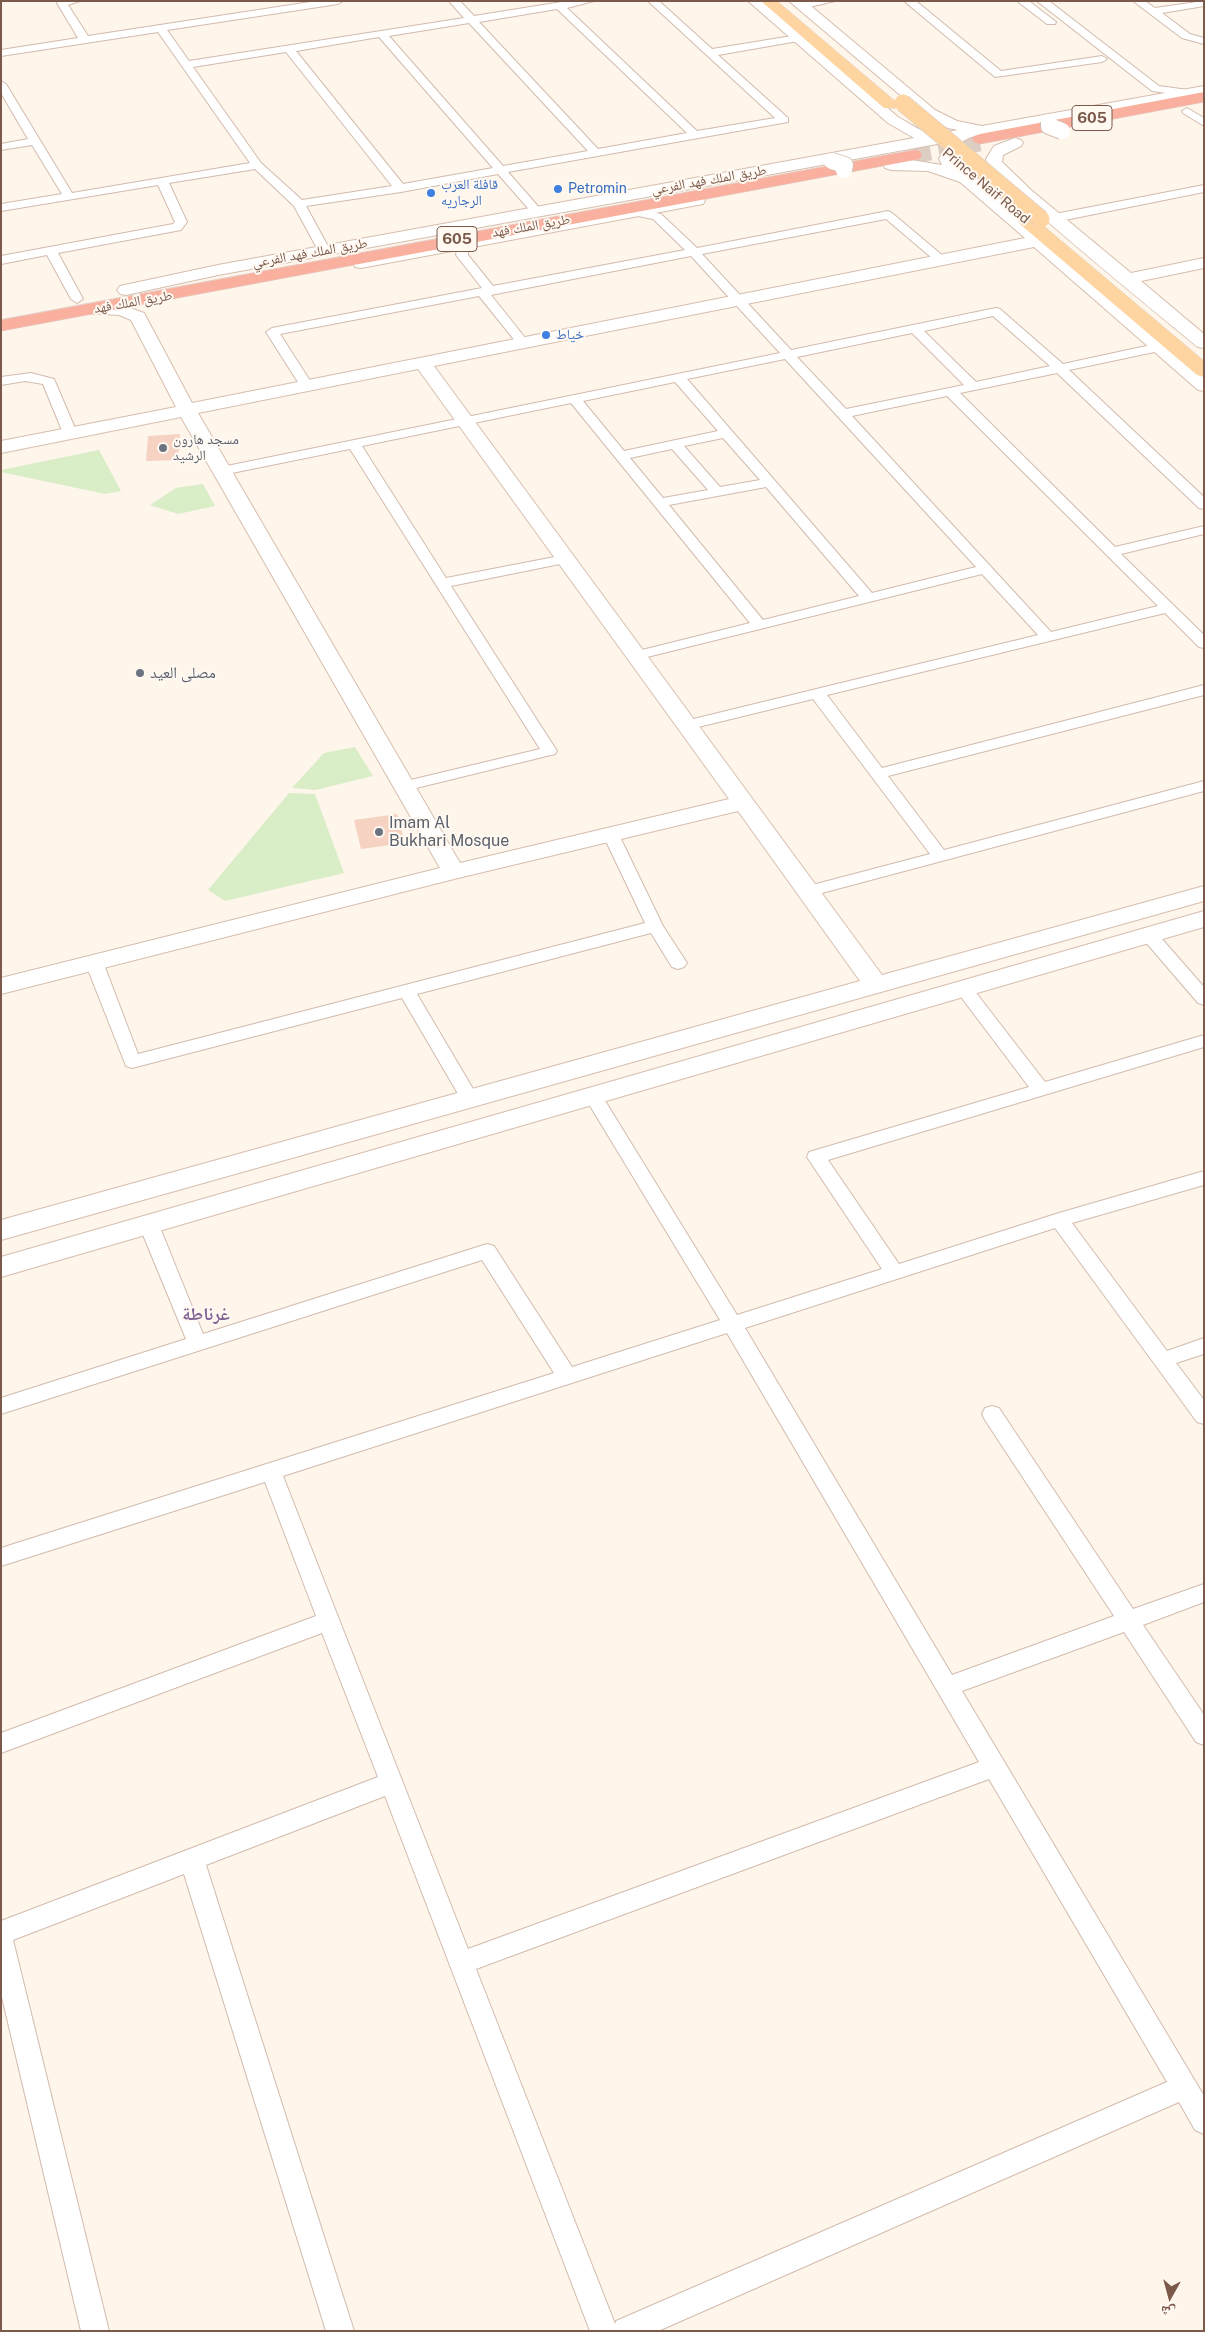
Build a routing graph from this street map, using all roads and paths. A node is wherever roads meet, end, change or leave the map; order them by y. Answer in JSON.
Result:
{"nodes":[{"id":1,"x":75,"y":1,"type":"edge"},
{"id":2,"x":338,"y":1,"type":"edge"},
{"id":3,"x":454,"y":1,"type":"edge"},
{"id":4,"x":589,"y":1,"type":"edge"},
{"id":5,"x":653,"y":1,"type":"edge"},
{"id":6,"x":755,"y":1,"type":"edge"},
{"id":7,"x":768,"y":1,"type":"edge"},
{"id":8,"x":783,"y":1,"type":"edge"},
{"id":9,"x":830,"y":1,"type":"edge"},
{"id":10,"x":909,"y":1,"type":"edge"},
{"id":11,"x":1022,"y":1,"type":"edge"},
{"id":12,"x":1042,"y":1,"type":"edge"},
{"id":13,"x":1138,"y":1,"type":"edge"},
{"id":14,"x":1204,"y":3,"type":"edge"},
{"id":15,"x":798,"y":4,"type":"edge"},
{"id":16,"x":559,"y":6,"type":"junction"},
{"id":17,"x":1152,"y":12,"type":"junction"},
{"id":18,"x":471,"y":19,"type":"junction"},
{"id":19,"x":160,"y":28,"type":"junction"},
{"id":20,"x":382,"y":34,"type":"junction"},
{"id":21,"x":798,"y":38,"type":"junction"},
{"id":22,"x":84,"y":40,"type":"junction"},
{"id":23,"x":1204,"y":41,"type":"edge"},
{"id":24,"x":289,"y":49,"type":"junction"},
{"id":25,"x":1,"y":53,"type":"edge"},
{"id":26,"x":710,"y":53,"type":"junction"},
{"id":27,"x":1102,"y":59,"type":"junction"},
{"id":28,"x":186,"y":65,"type":"junction"},
{"id":29,"x":1,"y":84,"type":"edge"},
{"id":30,"x":1204,"y":90,"type":"edge"},
{"id":31,"x":1188,"y":93,"type":"junction"},
{"id":32,"x":1204,"y":96,"type":"edge"},
{"id":33,"x":6,"y":100,"type":"edge"},
{"id":34,"x":1204,"y":101,"type":"edge"},
{"id":35,"x":1137,"y":102,"type":"junction"},
{"id":36,"x":1204,"y":108,"type":"edge"},
{"id":37,"x":892,"y":110,"type":"junction"},
{"id":38,"x":926,"y":110,"type":"junction"},
{"id":39,"x":1187,"y":111,"type":"junction"},
{"id":40,"x":1204,"y":123,"type":"edge"},
{"id":41,"x":1060,"y":126,"type":"junction"},
{"id":42,"x":1002,"y":128,"type":"junction"},
{"id":43,"x":695,"y":134,"type":"junction"},
{"id":44,"x":35,"y":141,"type":"junction"},
{"id":45,"x":1015,"y":143,"type":"junction"},
{"id":46,"x":957,"y":144,"type":"junction"},
{"id":47,"x":1,"y":147,"type":"edge"},
{"id":48,"x":883,"y":148,"type":"junction"},
{"id":49,"x":916,"y":151,"type":"junction"},
{"id":50,"x":596,"y":153,"type":"junction"},
{"id":51,"x":257,"y":164,"type":"junction"},
{"id":52,"x":891,"y":165,"type":"junction"},
{"id":53,"x":832,"y":167,"type":"junction"},
{"id":54,"x":500,"y":170,"type":"junction"},
{"id":55,"x":1006,"y":176,"type":"junction"},
{"id":56,"x":966,"y":180,"type":"junction"},
{"id":57,"x":162,"y":181,"type":"junction"},
{"id":58,"x":1204,"y":188,"type":"edge"},
{"id":59,"x":401,"y":189,"type":"junction"},
{"id":60,"x":69,"y":197,"type":"junction"},
{"id":61,"x":1032,"y":199,"type":"junction"},
{"id":62,"x":299,"y":204,"type":"junction"},
{"id":63,"x":997,"y":207,"type":"junction"},
{"id":64,"x":1,"y":208,"type":"edge"},
{"id":65,"x":537,"y":212,"type":"junction"},
{"id":66,"x":637,"y":212,"type":"junction"},
{"id":67,"x":1041,"y":219,"type":"junction"},
{"id":68,"x":1037,"y":241,"type":"junction"},
{"id":69,"x":466,"y":249,"type":"junction"},
{"id":70,"x":324,"y":250,"type":"junction"},
{"id":71,"x":51,"y":251,"type":"junction"},
{"id":72,"x":694,"y":252,"type":"junction"},
{"id":73,"x":1,"y":260,"type":"edge"},
{"id":74,"x":943,"y":261,"type":"junction"},
{"id":75,"x":1204,"y":263,"type":"edge"},
{"id":76,"x":1178,"y":274,"type":"junction"},
{"id":77,"x":278,"y":275,"type":"junction"},
{"id":78,"x":1204,"y":275,"type":"edge"},
{"id":79,"x":1133,"y":283,"type":"junction"},
{"id":80,"x":126,"y":290,"type":"junction"},
{"id":81,"x":486,"y":292,"type":"junction"},
{"id":82,"x":77,"y":299,"type":"junction"},
{"id":83,"x":739,"y":301,"type":"junction"},
{"id":84,"x":94,"y":309,"type":"junction"},
{"id":85,"x":1,"y":313,"type":"edge"},
{"id":86,"x":138,"y":317,"type":"joint"},
{"id":87,"x":1,"y":326,"type":"edge"},
{"id":88,"x":915,"y":329,"type":"junction"},
{"id":89,"x":1196,"y":331,"type":"edge"},
{"id":90,"x":1204,"y":343,"type":"edge"},
{"id":91,"x":524,"y":344,"type":"junction"},
{"id":92,"x":1160,"y":348,"type":"junction"},
{"id":93,"x":789,"y":356,"type":"junction"},
{"id":94,"x":1204,"y":356,"type":"edge"},
{"id":95,"x":422,"y":364,"type":"junction"},
{"id":96,"x":1061,"y":369,"type":"junction"},
{"id":97,"x":1204,"y":371,"type":"edge"},
{"id":98,"x":679,"y":378,"type":"junction"},
{"id":99,"x":1,"y":381,"type":"edge"},
{"id":100,"x":973,"y":386,"type":"junction"},
{"id":101,"x":1204,"y":386,"type":"edge"},
{"id":102,"x":308,"y":387,"type":"junction"},
{"id":103,"x":950,"y":391,"type":"junction"},
{"id":104,"x":575,"y":400,"type":"junction"},
{"id":105,"x":187,"y":411,"type":"junction"},
{"id":106,"x":843,"y":414,"type":"junction"},
{"id":107,"x":465,"y":422,"type":"junction"},
{"id":108,"x":70,"y":433,"type":"junction"},
{"id":109,"x":726,"y":433,"type":"junction"},
{"id":110,"x":675,"y":444,"type":"junction"},
{"id":111,"x":354,"y":445,"type":"junction"},
{"id":112,"x":1,"y":446,"type":"edge"},
{"id":113,"x":621,"y":456,"type":"junction"},
{"id":114,"x":222,"y":471,"type":"junction"},
{"id":115,"x":769,"y":482,"type":"junction"},
{"id":116,"x":717,"y":492,"type":"junction"},
{"id":117,"x":660,"y":503,"type":"junction"},
{"id":118,"x":1204,"y":505,"type":"edge"},
{"id":119,"x":1204,"y":530,"type":"edge"},
{"id":120,"x":1111,"y":552,"type":"junction"},
{"id":121,"x":564,"y":559,"type":"junction"},
{"id":122,"x":985,"y":569,"type":"junction"},
{"id":123,"x":442,"y":583,"type":"junction"},
{"id":124,"x":870,"y":598,"type":"junction"},
{"id":125,"x":1168,"y":608,"type":"junction"},
{"id":126,"x":760,"y":625,"type":"junction"},
{"id":127,"x":1048,"y":638,"type":"junction"},
{"id":128,"x":1204,"y":644,"type":"edge"},
{"id":129,"x":636,"y":656,"type":"junction"},
{"id":130,"x":1204,"y":690,"type":"edge"},
{"id":131,"x":817,"y":694,"type":"junction"},
{"id":132,"x":686,"y":725,"type":"junction"},
{"id":133,"x":878,"y":774,"type":"junction"},
{"id":134,"x":404,"y":786,"type":"junction"},
{"id":135,"x":1204,"y":786,"type":"edge"},
{"id":136,"x":743,"y":803,"type":"junction"},
{"id":137,"x":611,"y":835,"type":"junction"},
{"id":138,"x":940,"y":856,"type":"junction"},
{"id":139,"x":454,"y":872,"type":"junction"},
{"id":140,"x":807,"y":892,"type":"junction"},
{"id":141,"x":1204,"y":893,"type":"edge"},
{"id":142,"x":1204,"y":919,"type":"edge"},
{"id":143,"x":655,"y":926,"type":"junction"},
{"id":144,"x":1149,"y":935,"type":"junction"},
{"id":145,"x":94,"y":962,"type":"junction"},
{"id":146,"x":678,"y":963,"type":"dead end"},
{"id":147,"x":876,"y":985,"type":"junction"},
{"id":148,"x":1,"y":986,"type":"edge"},
{"id":149,"x":964,"y":989,"type":"junction"},
{"id":150,"x":407,"y":990,"type":"junction"},
{"id":151,"x":1204,"y":998,"type":"edge"},
{"id":152,"x":1204,"y":1041,"type":"edge"},
{"id":153,"x":1042,"y":1090,"type":"junction"},
{"id":154,"x":593,"y":1096,"type":"junction"},
{"id":155,"x":470,"y":1099,"type":"junction"},
{"id":156,"x":1204,"y":1178,"type":"edge"},
{"id":157,"x":1059,"y":1220,"type":"junction"},
{"id":158,"x":149,"y":1225,"type":"junction"},
{"id":159,"x":1,"y":1230,"type":"edge"},
{"id":160,"x":1,"y":1266,"type":"edge"},
{"id":161,"x":894,"y":1272,"type":"junction"},
{"id":162,"x":732,"y":1324,"type":"junction"},
{"id":163,"x":198,"y":1343,"type":"junction"},
{"id":164,"x":1204,"y":1346,"type":"edge"},
{"id":165,"x":1163,"y":1360,"type":"junction"},
{"id":166,"x":567,"y":1377,"type":"junction"},
{"id":167,"x":1,"y":1406,"type":"edge"},
{"id":168,"x":992,"y":1414,"type":"dead end"},
{"id":169,"x":1204,"y":1416,"type":"edge"},
{"id":170,"x":271,"y":1471,"type":"junction"},
{"id":171,"x":1,"y":1557,"type":"edge"},
{"id":172,"x":1204,"y":1593,"type":"edge"},
{"id":173,"x":328,"y":1621,"type":"junction"},
{"id":174,"x":1129,"y":1621,"type":"junction"},
{"id":175,"x":946,"y":1687,"type":"junction"},
{"id":176,"x":1204,"y":1735,"type":"edge"},
{"id":177,"x":1,"y":1743,"type":"edge"},
{"id":178,"x":993,"y":1767,"type":"junction"},
{"id":179,"x":391,"y":1783,"type":"junction"},
{"id":180,"x":192,"y":1860,"type":"junction"},
{"id":181,"x":1,"y":1933,"type":"edge"},
{"id":182,"x":1,"y":1940,"type":"edge"},
{"id":183,"x":461,"y":1963,"type":"junction"},
{"id":184,"x":1184,"y":2087,"type":"junction"},
{"id":185,"x":1204,"y":2121,"type":"edge"},
{"id":186,"x":95,"y":2331,"type":"edge"},
{"id":187,"x":340,"y":2331,"type":"edge"},
{"id":188,"x":604,"y":2331,"type":"edge"},
{"id":189,"x":626,"y":2331,"type":"edge"}],
"edges":[{"from":1,"to":22,"type":"street"},
{"from":2,"to":19,"type":"street"},
{"from":3,"to":18,"type":"street"},
{"from":4,"to":16,"type":"street"},
{"from":5,"to":26,"type":"street"},
{"from":6,"to":21,"type":"main road"},
{"from":7,"to":37,"type":"main road","name":"Prince Naif Road"},
{"from":8,"to":37,"type":"main road","name":"Prince Naif Road"},
{"from":9,"to":15,"type":"street"},
{"from":10,"to":27,"type":"street"},
{"from":11,"to":27,"type":"street"},
{"from":12,"to":31,"type":"street"},
{"from":13,"to":17,"type":"street"},
{"from":14,"to":17,"type":"street"},
{"from":15,"to":38,"type":"main road"},
{"from":16,"to":18,"type":"street"},
{"from":16,"to":43,"type":"street"},
{"from":17,"to":23,"type":"street"},
{"from":18,"to":20,"type":"street"},
{"from":18,"to":50,"type":"street"},
{"from":19,"to":22,"type":"street"},
{"from":19,"to":28,"type":"street"},
{"from":20,"to":24,"type":"street"},
{"from":20,"to":54,"type":"street"},
{"from":21,"to":26,"type":"street"},
{"from":21,"to":37,"type":"main road"},
{"from":22,"to":25,"type":"street"},
{"from":24,"to":28,"type":"street"},
{"from":24,"to":59,"type":"street"},
{"from":26,"to":43,"type":"street"},
{"from":27,"to":35,"type":"street"},
{"from":28,"to":51,"type":"street"},
{"from":29,"to":33,"type":"street"},
{"from":30,"to":31,"type":"main road","name":"طريق الملك فهد الفرعي"},
{"from":31,"to":35,"type":"main road","name":"طريق الملك فهد الفرعي"},
{"from":32,"to":46,"type":"highway","number":"605"},
{"from":33,"to":44,"type":"street"},
{"from":34,"to":46,"type":"highway","number":"605"},
{"from":35,"to":41,"type":"main road","name":"طريق الملك فهد الفرعي"},
{"from":36,"to":39,"type":"main road","name":"طريق الملك فهد الفرعي"},
{"from":37,"to":38,"type":"main road"},
{"from":37,"to":46,"type":"main road"},
{"from":37,"to":48,"type":"main road"},
{"from":37,"to":67,"type":"main road","name":"Prince Naif Road"},
{"from":38,"to":42,"type":"main road"},
{"from":38,"to":46,"type":"main road"},
{"from":39,"to":40,"type":"street"},
{"from":39,"to":41,"type":"main road","name":"طريق الملك فهد الفرعي"},
{"from":41,"to":42,"type":"main road","name":"طريق الملك فهد الفرعي"},
{"from":41,"to":45,"type":"main road","name":"طريق الملك فهد الفرعي"},
{"from":42,"to":46,"type":"main road","name":"طريق الملك فهد الفرعي"},
{"from":43,"to":50,"type":"street"},
{"from":44,"to":47,"type":"street"},
{"from":44,"to":60,"type":"street"},
{"from":45,"to":46,"type":"main road","name":"طريق الملك فهد الفرعي"},
{"from":45,"to":55,"type":"main road"},
{"from":46,"to":49,"type":"main road","name":"طريق الملك فهد الفرعي"},
{"from":46,"to":55,"type":"main road"},
{"from":46,"to":56,"type":"main road"},
{"from":48,"to":49,"type":"main road","name":"طريق الملك فهد الفرعي"},
{"from":48,"to":53,"type":"main road","name":"طريق الملك فهد الفرعي"},
{"from":49,"to":52,"type":"main road","name":"طريق الملك فهد الفرعي"},
{"from":49,"to":77,"type":"highway","name":"طريق الملك فهد","number":"605"},
{"from":49,"to":80,"type":"highway","name":"طريق الملك فهد","number":"605"},
{"from":50,"to":54,"type":"street"},
{"from":51,"to":57,"type":"street"},
{"from":51,"to":62,"type":"street"},
{"from":52,"to":53,"type":"main road","name":"طريق الملك فهد الفرعي"},
{"from":52,"to":56,"type":"main road"},
{"from":53,"to":65,"type":"main road","name":"طريق الملك فهد الفرعي"},
{"from":53,"to":66,"type":"main road","name":"طريق الملك فهد الفرعي"},
{"from":54,"to":59,"type":"street"},
{"from":54,"to":65,"type":"street"},
{"from":55,"to":61,"type":"main road","name":"Prince Naif Road"},
{"from":56,"to":63,"type":"main road","name":"Prince Naif Road"},
{"from":57,"to":60,"type":"street"},
{"from":57,"to":71,"type":"street"},
{"from":58,"to":67,"type":"street"},
{"from":59,"to":62,"type":"street"},
{"from":60,"to":64,"type":"street"},
{"from":61,"to":63,"type":"main road"},
{"from":61,"to":67,"type":"main road","name":"Prince Naif Road"},
{"from":62,"to":70,"type":"street"},
{"from":63,"to":68,"type":"main road","name":"Prince Naif Road"},
{"from":65,"to":70,"type":"main road","name":"طريق الملك فهد الفرعي"},
{"from":66,"to":69,"type":"main road","name":"طريق الملك فهد الفرعي"},
{"from":66,"to":72,"type":"street"},
{"from":67,"to":79,"type":"main road","name":"Prince Naif Road"},
{"from":67,"to":94,"type":"main road","name":"Prince Naif Road"},
{"from":67,"to":97,"type":"main road","name":"Prince Naif Road"},
{"from":68,"to":74,"type":"main road"},
{"from":68,"to":92,"type":"main road","name":"Prince Naif Road"},
{"from":69,"to":77,"type":"main road","name":"طريق الملك فهد الفرعي"},
{"from":69,"to":81,"type":"street"},
{"from":70,"to":80,"type":"main road","name":"طريق الملك فهد الفرعي"},
{"from":71,"to":73,"type":"street"},
{"from":71,"to":82,"type":"street"},
{"from":72,"to":74,"type":"street"},
{"from":72,"to":81,"type":"street"},
{"from":72,"to":83,"type":"street"},
{"from":74,"to":83,"type":"main road"},
{"from":75,"to":76,"type":"main road"},
{"from":76,"to":78,"type":"main road"},
{"from":76,"to":79,"type":"main road"},
{"from":77,"to":84,"type":"highway","name":"طريق الملك فهد","number":"605"},
{"from":79,"to":89,"type":"main road","name":"Prince Naif Road"},
{"from":80,"to":82,"type":"highway","name":"طريق الملك فهد","number":"605"},
{"from":81,"to":91,"type":"street"},
{"from":81,"to":102,"type":"street"},
{"from":82,"to":85,"type":"highway","name":"طريق الملك فهد","number":"605"},
{"from":83,"to":91,"type":"main road"},
{"from":83,"to":93,"type":"street"},
{"from":84,"to":86,"type":"main road"},
{"from":84,"to":87,"type":"highway","name":"طريق الملك فهد","number":"605"},
{"from":86,"to":105,"type":"street"},
{"from":88,"to":93,"type":"street"},
{"from":88,"to":96,"type":"street"},
{"from":88,"to":100,"type":"street"},
{"from":89,"to":90,"type":"main road","name":"Prince Naif Road"},
{"from":91,"to":95,"type":"main road"},
{"from":92,"to":96,"type":"street"},
{"from":92,"to":101,"type":"main road","name":"Prince Naif Road"},
{"from":93,"to":98,"type":"street"},
{"from":93,"to":106,"type":"street"},
{"from":95,"to":102,"type":"main road"},
{"from":95,"to":107,"type":"street"},
{"from":96,"to":100,"type":"street"},
{"from":96,"to":118,"type":"street"},
{"from":98,"to":104,"type":"street"},
{"from":98,"to":109,"type":"street"},
{"from":99,"to":108,"type":"street"},
{"from":100,"to":103,"type":"street"},
{"from":102,"to":105,"type":"main road"},
{"from":103,"to":106,"type":"street"},
{"from":103,"to":120,"type":"street"},
{"from":104,"to":107,"type":"street"},
{"from":104,"to":113,"type":"street"},
{"from":105,"to":108,"type":"main road"},
{"from":105,"to":114,"type":"street"},
{"from":106,"to":122,"type":"street"},
{"from":107,"to":111,"type":"street"},
{"from":107,"to":121,"type":"street"},
{"from":108,"to":112,"type":"main road"},
{"from":109,"to":110,"type":"street"},
{"from":109,"to":115,"type":"street"},
{"from":110,"to":113,"type":"street"},
{"from":110,"to":116,"type":"street"},
{"from":111,"to":114,"type":"street"},
{"from":111,"to":123,"type":"street"},
{"from":113,"to":117,"type":"street"},
{"from":114,"to":134,"type":"street"},
{"from":115,"to":116,"type":"street"},
{"from":115,"to":124,"type":"street"},
{"from":116,"to":117,"type":"street"},
{"from":117,"to":126,"type":"street"},
{"from":119,"to":120,"type":"street"},
{"from":120,"to":125,"type":"street"},
{"from":121,"to":123,"type":"street"},
{"from":121,"to":129,"type":"street"},
{"from":122,"to":124,"type":"street"},
{"from":122,"to":127,"type":"street"},
{"from":123,"to":134,"type":"street"},
{"from":124,"to":126,"type":"street"},
{"from":125,"to":127,"type":"street"},
{"from":125,"to":128,"type":"street"},
{"from":126,"to":129,"type":"street"},
{"from":127,"to":131,"type":"street"},
{"from":129,"to":132,"type":"street"},
{"from":130,"to":133,"type":"street"},
{"from":131,"to":132,"type":"street"},
{"from":131,"to":133,"type":"street"},
{"from":132,"to":136,"type":"street"},
{"from":133,"to":138,"type":"street"},
{"from":134,"to":139,"type":"street"},
{"from":135,"to":138,"type":"street"},
{"from":136,"to":137,"type":"main road"},
{"from":136,"to":140,"type":"street"},
{"from":137,"to":139,"type":"main road"},
{"from":137,"to":143,"type":"street"},
{"from":138,"to":140,"type":"street"},
{"from":139,"to":145,"type":"main road"},
{"from":140,"to":147,"type":"street"},
{"from":141,"to":147,"type":"main road"},
{"from":142,"to":144,"type":"main road"},
{"from":143,"to":146,"type":"street"},
{"from":143,"to":150,"type":"street"},
{"from":144,"to":149,"type":"main road"},
{"from":144,"to":151,"type":"street"},
{"from":145,"to":148,"type":"main road"},
{"from":145,"to":150,"type":"street"},
{"from":147,"to":155,"type":"main road"},
{"from":149,"to":153,"type":"street"},
{"from":149,"to":154,"type":"main road"},
{"from":150,"to":155,"type":"street"},
{"from":152,"to":153,"type":"street"},
{"from":153,"to":161,"type":"street"},
{"from":154,"to":158,"type":"main road"},
{"from":154,"to":162,"type":"street"},
{"from":155,"to":159,"type":"main road"},
{"from":156,"to":157,"type":"street"},
{"from":157,"to":161,"type":"street"},
{"from":157,"to":165,"type":"street"},
{"from":158,"to":160,"type":"main road"},
{"from":158,"to":163,"type":"street"},
{"from":161,"to":162,"type":"street"},
{"from":162,"to":166,"type":"street"},
{"from":162,"to":175,"type":"street"},
{"from":163,"to":166,"type":"street"},
{"from":163,"to":167,"type":"street"},
{"from":164,"to":165,"type":"street"},
{"from":165,"to":169,"type":"street"},
{"from":166,"to":170,"type":"street"},
{"from":168,"to":174,"type":"street"},
{"from":170,"to":171,"type":"street"},
{"from":170,"to":173,"type":"street"},
{"from":172,"to":174,"type":"street"},
{"from":173,"to":177,"type":"street"},
{"from":173,"to":179,"type":"street"},
{"from":174,"to":175,"type":"street"},
{"from":174,"to":176,"type":"street"},
{"from":175,"to":178,"type":"street"},
{"from":178,"to":183,"type":"street"},
{"from":178,"to":184,"type":"street"},
{"from":179,"to":180,"type":"street"},
{"from":179,"to":183,"type":"street"},
{"from":180,"to":181,"type":"street"},
{"from":180,"to":187,"type":"street"},
{"from":182,"to":186,"type":"street"},
{"from":183,"to":188,"type":"street"},
{"from":184,"to":185,"type":"street"},
{"from":184,"to":189,"type":"street"}]}
